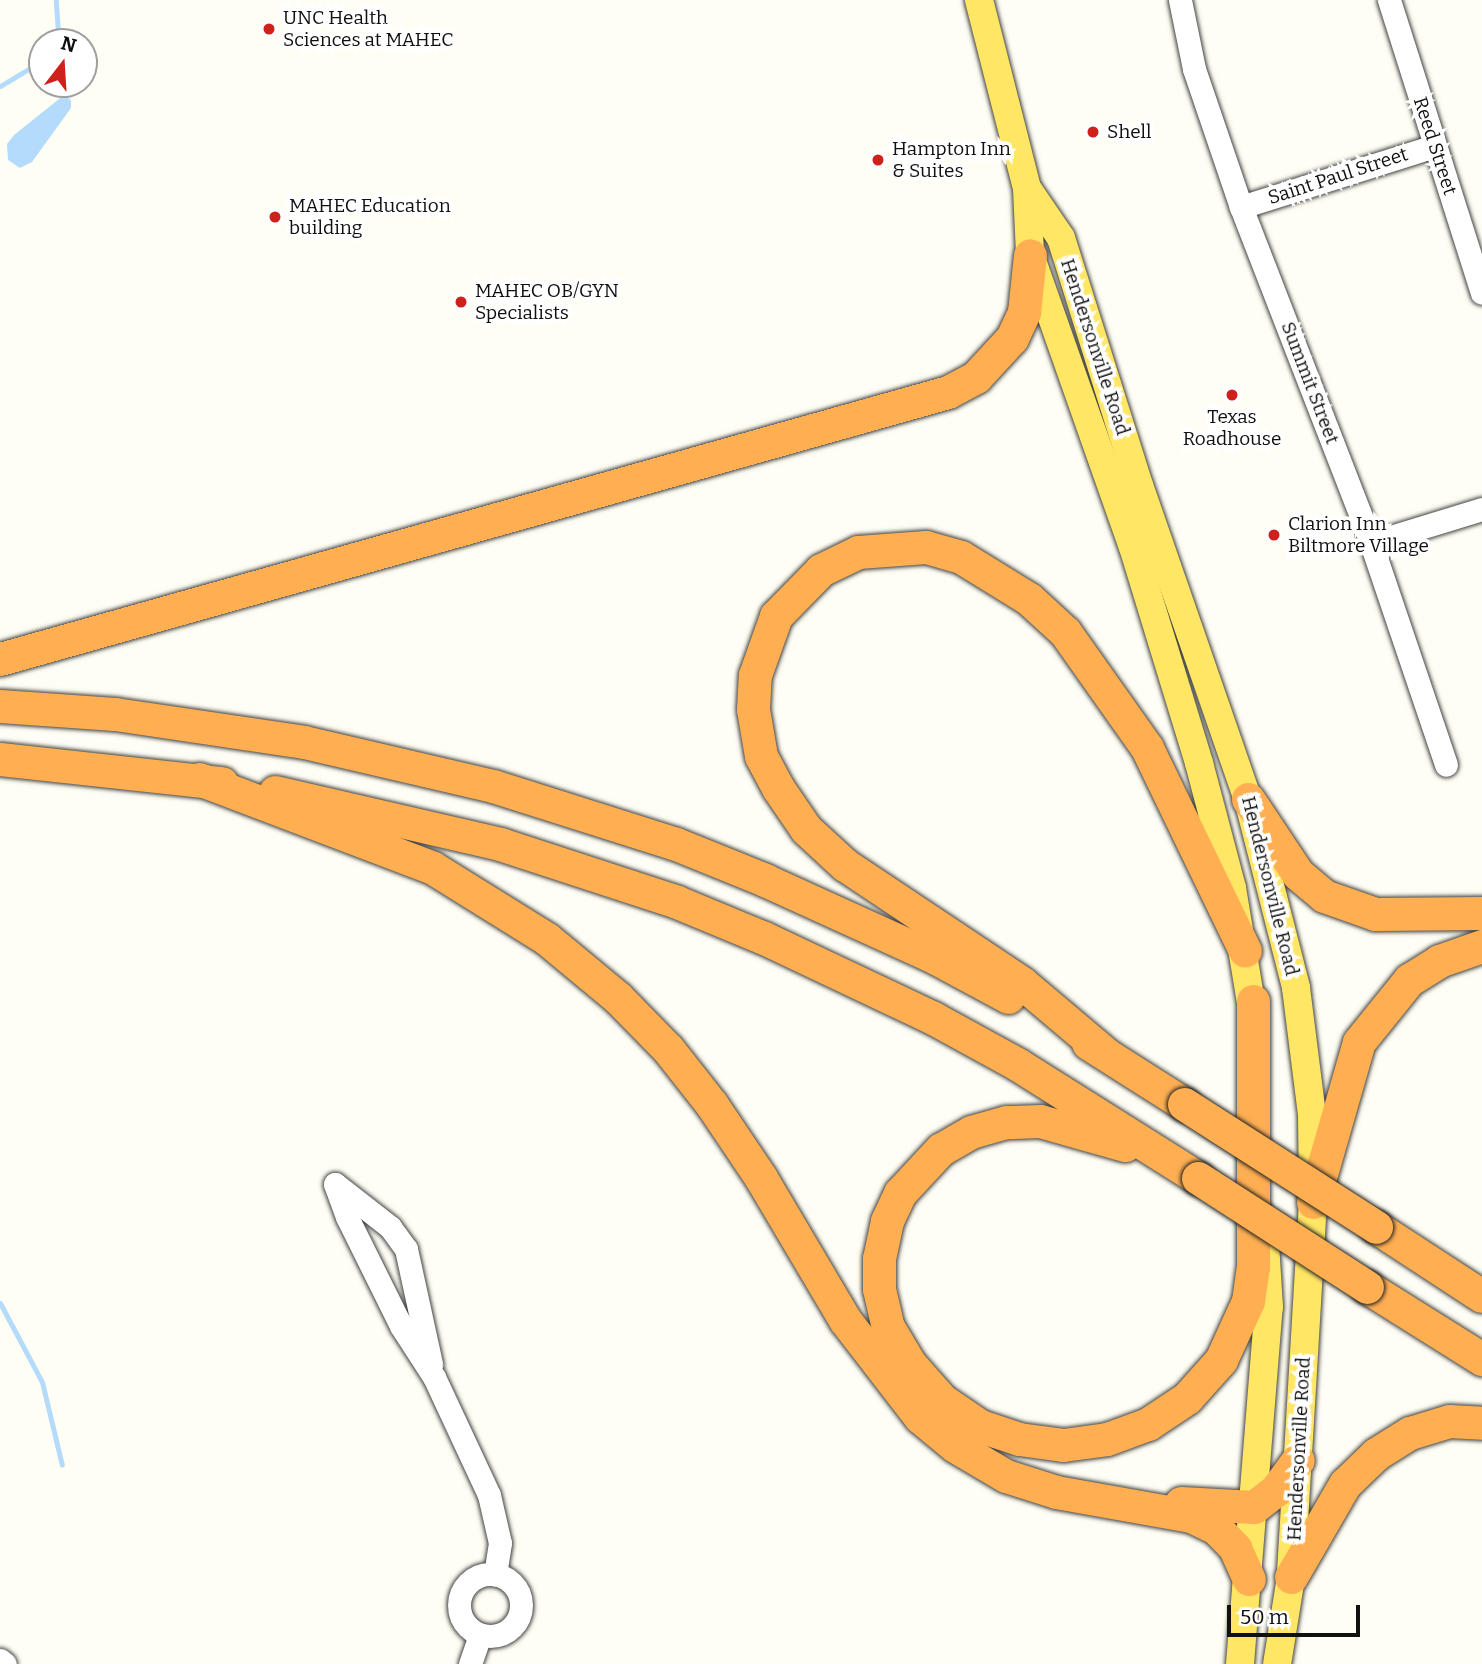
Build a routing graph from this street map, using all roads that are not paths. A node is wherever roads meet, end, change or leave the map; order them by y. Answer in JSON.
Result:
{"nodes":[{"id":1,"x":979,"y":0,"type":"edge"},
{"id":2,"x":1180,"y":0,"type":"edge"},
{"id":3,"x":1388,"y":0,"type":"edge"},
{"id":4,"x":1435,"y":146,"type":"junction"},
{"id":5,"x":1027,"y":188,"type":"junction"},
{"id":6,"x":1241,"y":207,"type":"junction"},
{"id":7,"x":1030,"y":255,"type":"junction"},
{"id":8,"x":1482,"y":293,"type":"edge"},
{"id":9,"x":1482,"y":509,"type":"edge"},
{"id":10,"x":1371,"y":543,"type":"junction"},
{"id":11,"x":0,"y":659,"type":"edge"},
{"id":12,"x":0,"y":706,"type":"edge"},
{"id":13,"x":0,"y":759,"type":"edge"},
{"id":14,"x":1446,"y":765,"type":"dead end"},
{"id":15,"x":199,"y":779,"type":"junction"},
{"id":16,"x":1248,"y":799,"type":"junction"},
{"id":17,"x":1482,"y":913,"type":"edge"},
{"id":18,"x":1482,"y":946,"type":"edge"},
{"id":19,"x":1245,"y":951,"type":"junction"},
{"id":20,"x":1253,"y":1001,"type":"junction"},
{"id":21,"x":1106,"y":1055,"type":"junction"},
{"id":22,"x":1187,"y":1171,"type":"junction"},
{"id":23,"x":1313,"y":1202,"type":"junction"},
{"id":24,"x":1432,"y":1263,"type":"junction"},
{"id":25,"x":1482,"y":1279,"type":"edge"},
{"id":26,"x":1482,"y":1296,"type":"edge"},
{"id":27,"x":1482,"y":1359,"type":"edge"},
{"id":28,"x":434,"y":1377,"type":"junction"},
{"id":29,"x":1482,"y":1423,"type":"edge"},
{"id":30,"x":1298,"y":1461,"type":"junction"},
{"id":31,"x":1119,"y":1504,"type":"junction"},
{"id":32,"x":1254,"y":1507,"type":"junction"},
{"id":33,"x":495,"y":1575,"type":"junction"},
{"id":34,"x":1291,"y":1577,"type":"junction"},
{"id":35,"x":1249,"y":1579,"type":"junction"},
{"id":36,"x":480,"y":1634,"type":"junction"},
{"id":37,"x":0,"y":1660,"type":"edge"},
{"id":38,"x":5,"y":1664,"type":"edge"},
{"id":39,"x":470,"y":1664,"type":"edge"},
{"id":40,"x":1240,"y":1664,"type":"edge"},
{"id":41,"x":1277,"y":1664,"type":"edge"}],
"edges":[{"from":1,"to":5,"type":"main road","name":"Hendersonville Road"},
{"from":2,"to":6,"type":"street","name":"Summit Street"},
{"from":3,"to":4,"type":"street","name":"Reed Street"},
{"from":4,"to":6,"type":"street","name":"Saint Paul Street"},
{"from":4,"to":8,"type":"street","name":"Reed Street"},
{"from":5,"to":7,"type":"main road","name":"Hendersonville Road"},
{"from":5,"to":16,"type":"main road","name":"Hendersonville Road"},
{"from":6,"to":10,"type":"street","name":"Summit Street"},
{"from":7,"to":11,"type":"highway"},
{"from":7,"to":19,"type":"main road","name":"Hendersonville Road"},
{"from":9,"to":10,"type":"street"},
{"from":10,"to":14,"type":"street","name":"Summit Street"},
{"from":12,"to":21,"type":"highway"},
{"from":13,"to":15,"type":"highway"},
{"from":15,"to":22,"type":"highway"},
{"from":15,"to":31,"type":"highway"},
{"from":16,"to":17,"type":"highway"},
{"from":16,"to":23,"type":"main road","name":"Hendersonville Road"},
{"from":18,"to":23,"type":"highway"},
{"from":19,"to":20,"type":"main road","name":"Hendersonville Road"},
{"from":19,"to":21,"type":"highway"},
{"from":20,"to":22,"type":"highway"},
{"from":20,"to":32,"type":"main road","name":"Hendersonville Road"},
{"from":21,"to":24,"type":"highway","bridge":true},
{"from":22,"to":27,"type":"highway","bridge":true},
{"from":23,"to":30,"type":"main road","name":"Hendersonville Road"},
{"from":24,"to":25,"type":"highway"},
{"from":24,"to":26,"type":"highway"},
{"from":28,"to":28,"type":"street"},
{"from":28,"to":33,"type":"street"},
{"from":29,"to":34,"type":"highway"},
{"from":30,"to":32,"type":"highway"},
{"from":30,"to":34,"type":"main road","name":"Hendersonville Road"},
{"from":31,"to":32,"type":"highway"},
{"from":31,"to":35,"type":"highway"},
{"from":32,"to":35,"type":"main road","name":"Hendersonville Road"},
{"from":33,"to":36,"type":"street"},
{"from":33,"to":36,"type":"street"},
{"from":34,"to":41,"type":"main road","name":"Hendersonville Road"},
{"from":35,"to":40,"type":"main road","name":"Hendersonville Road"},
{"from":36,"to":39,"type":"street"},
{"from":37,"to":38,"type":"street"}]}
